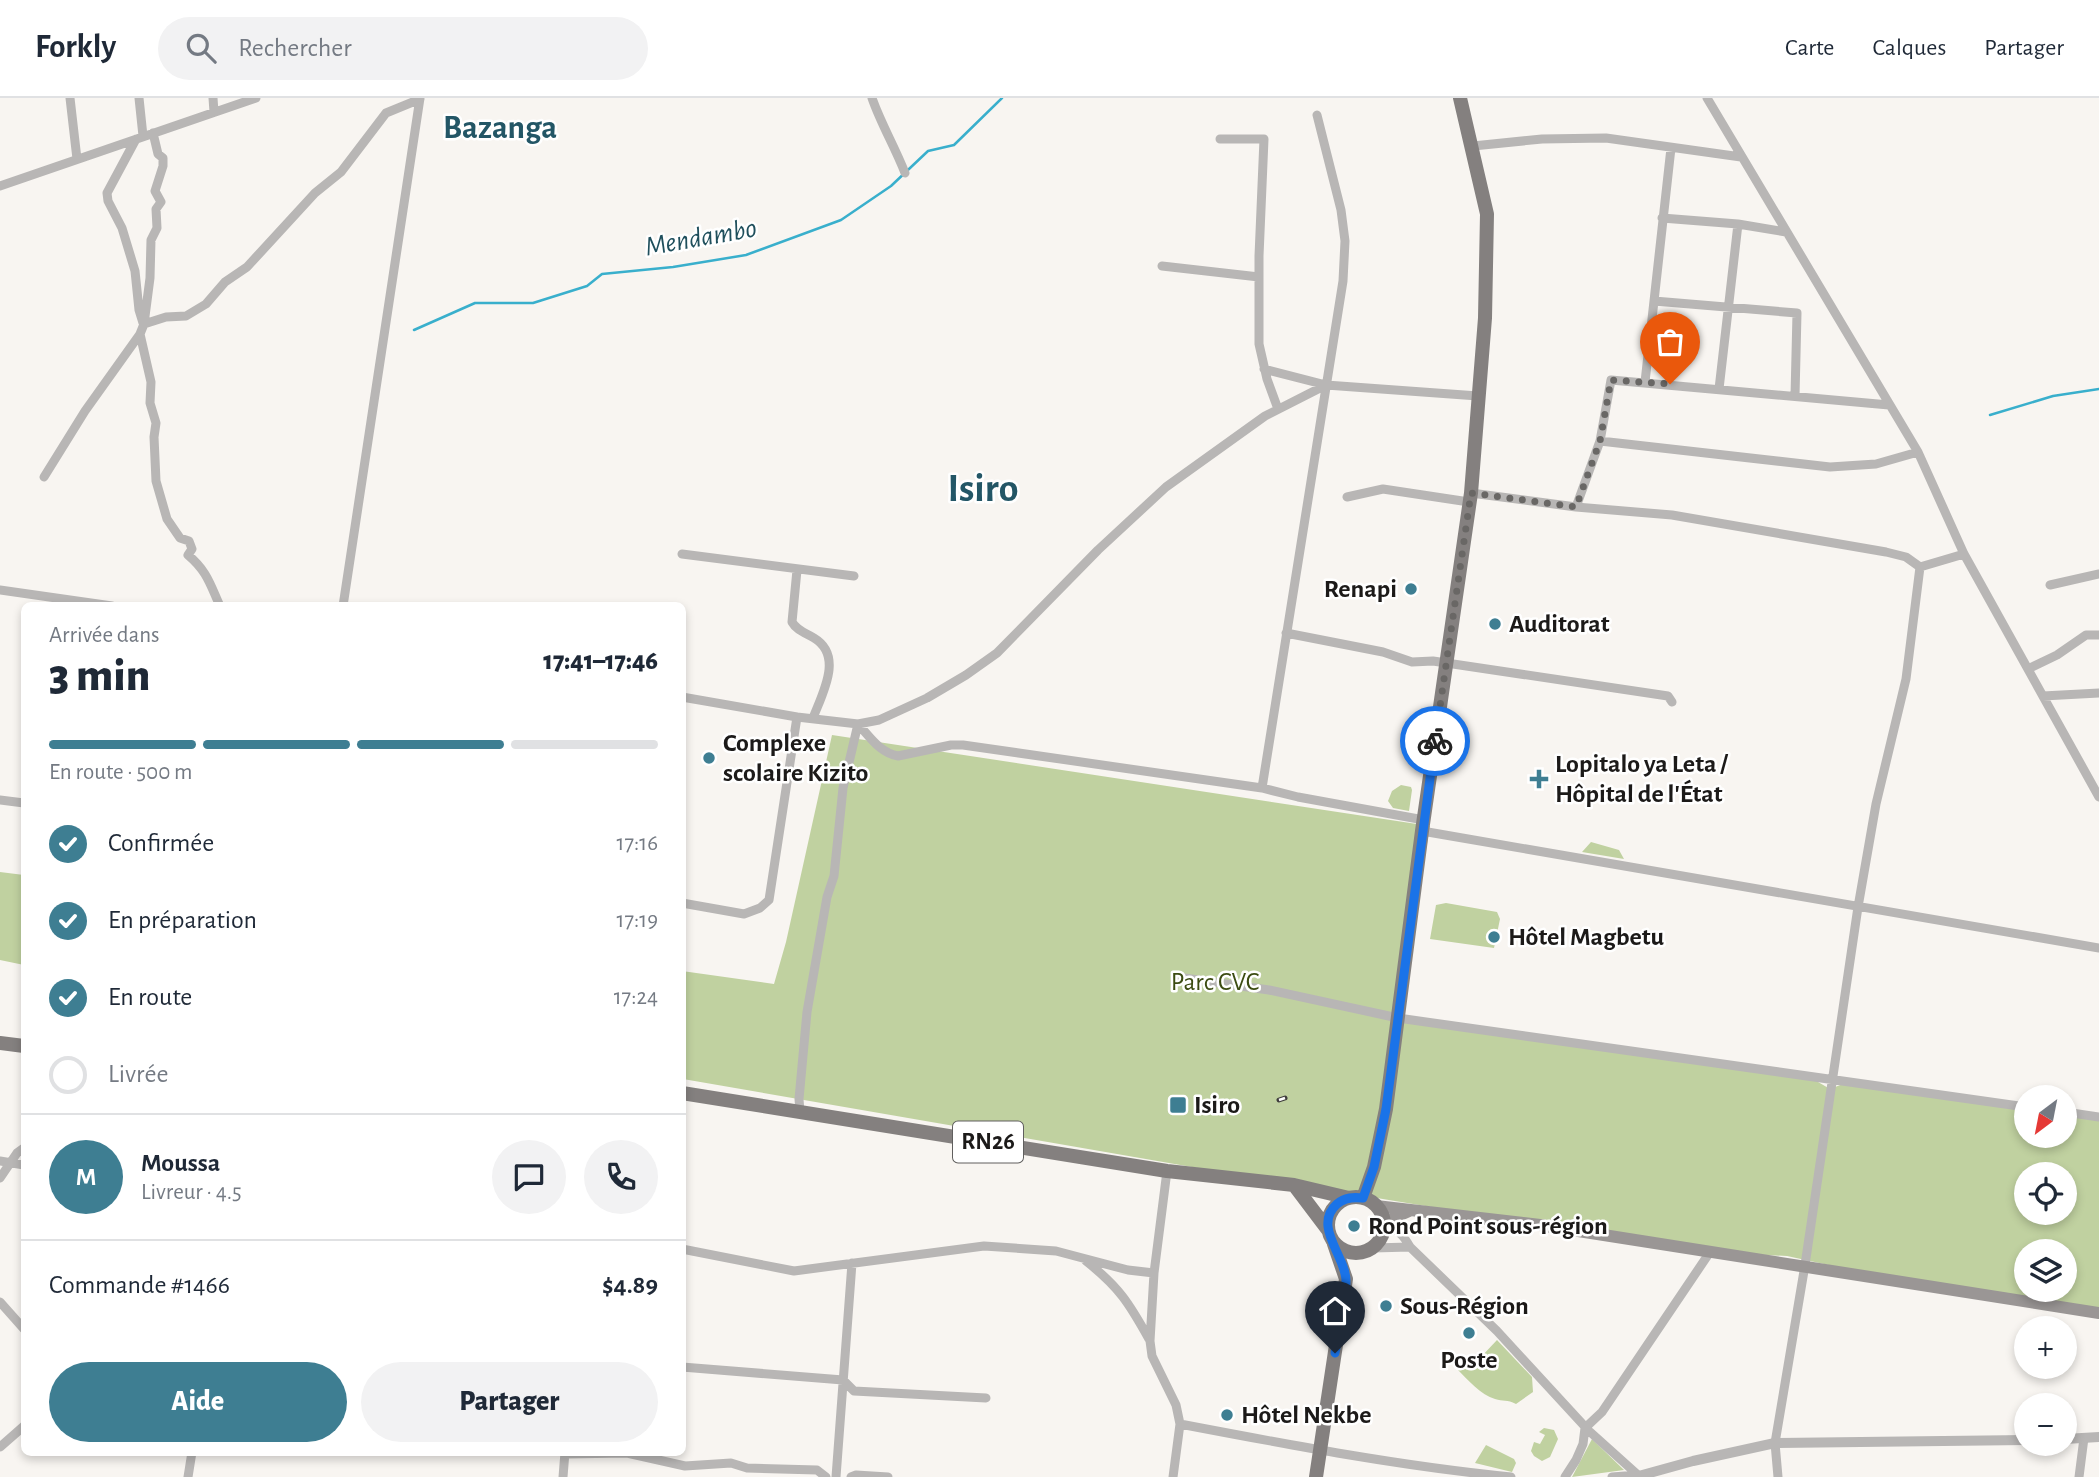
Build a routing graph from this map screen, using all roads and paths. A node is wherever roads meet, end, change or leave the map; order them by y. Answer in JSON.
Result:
{"nodes":[{"id":1,"x":70,"y":98,"type":"edge"},
{"id":2,"x":139,"y":98,"type":"edge"},
{"id":3,"x":213,"y":98,"type":"edge"},
{"id":4,"x":256,"y":98,"type":"edge"},
{"id":5,"x":420,"y":98,"type":"edge"},
{"id":6,"x":872,"y":98,"type":"edge"},
{"id":7,"x":1460,"y":98,"type":"edge"},
{"id":8,"x":1707,"y":98,"type":"edge"},
{"id":9,"x":214,"y":112,"type":"junction"},
{"id":10,"x":1317,"y":115,"type":"dead end"},
{"id":11,"x":153,"y":133,"type":"junction"},
{"id":12,"x":139,"y":137,"type":"junction"},
{"id":13,"x":1220,"y":139,"type":"dead end"},
{"id":14,"x":1473,"y":146,"type":"junction"},
{"id":15,"x":1671,"y":148,"type":"junction"},
{"id":16,"x":1741,"y":157,"type":"junction"},
{"id":17,"x":77,"y":159,"type":"junction"},
{"id":18,"x":905,"y":173,"type":"dead end"},
{"id":19,"x":0,"y":186,"type":"edge"},
{"id":20,"x":1662,"y":218,"type":"junction"},
{"id":21,"x":1738,"y":224,"type":"junction"},
{"id":22,"x":1786,"y":232,"type":"junction"},
{"id":23,"x":1162,"y":266,"type":"dead end"},
{"id":24,"x":1259,"y":277,"type":"junction"},
{"id":25,"x":1654,"y":301,"type":"junction"},
{"id":26,"x":1728,"y":307,"type":"junction"},
{"id":27,"x":142,"y":329,"type":"junction"},
{"id":28,"x":1264,"y":369,"type":"junction"},
{"id":29,"x":1645,"y":382,"type":"junction"},
{"id":30,"x":1326,"y":384,"type":"junction"},
{"id":31,"x":1719,"y":389,"type":"junction"},
{"id":32,"x":1478,"y":396,"type":"junction"},
{"id":33,"x":1795,"y":397,"type":"junction"},
{"id":34,"x":1889,"y":405,"type":"junction"},
{"id":35,"x":1278,"y":409,"type":"junction"},
{"id":36,"x":1600,"y":441,"type":"junction"},
{"id":37,"x":1917,"y":452,"type":"junction"},
{"id":38,"x":44,"y":477,"type":"dead end"},
{"id":39,"x":1347,"y":497,"type":"dead end"},
{"id":40,"x":1470,"y":497,"type":"junction"},
{"id":41,"x":1576,"y":507,"type":"junction"},
{"id":42,"x":682,"y":554,"type":"dead end"},
{"id":43,"x":1965,"y":554,"type":"junction"},
{"id":44,"x":1920,"y":567,"type":"junction"},
{"id":45,"x":797,"y":570,"type":"junction"},
{"id":46,"x":2099,"y":574,"type":"edge"},
{"id":47,"x":854,"y":576,"type":"dead end"},
{"id":48,"x":2050,"y":585,"type":"dead end"},
{"id":49,"x":0,"y":590,"type":"edge"},
{"id":50,"x":77,"y":602,"type":"edge"},
{"id":51,"x":218,"y":602,"type":"edge"},
{"id":52,"x":344,"y":602,"type":"edge"},
{"id":53,"x":1286,"y":633,"type":"junction"},
{"id":54,"x":2099,"y":635,"type":"edge"},
{"id":55,"x":1446,"y":663,"type":"junction"},
{"id":56,"x":2028,"y":669,"type":"junction"},
{"id":57,"x":2099,"y":693,"type":"edge"},
{"id":58,"x":2043,"y":696,"type":"junction"},
{"id":59,"x":686,"y":698,"type":"edge"},
{"id":60,"x":1672,"y":702,"type":"dead end"},
{"id":61,"x":797,"y":717,"type":"junction"},
{"id":62,"x":813,"y":719,"type":"junction"},
{"id":63,"x":858,"y":724,"type":"junction"},
{"id":64,"x":1262,"y":788,"type":"junction"},
{"id":65,"x":2099,"y":797,"type":"edge"},
{"id":66,"x":0,"y":800,"type":"edge"},
{"id":67,"x":21,"y":803,"type":"edge"},
{"id":68,"x":1423,"y":825,"type":"junction"},
{"id":69,"x":686,"y":904,"type":"edge"},
{"id":70,"x":1858,"y":907,"type":"junction"},
{"id":71,"x":2099,"y":948,"type":"edge"},
{"id":72,"x":1177,"y":976,"type":"dead end"},
{"id":73,"x":1398,"y":1018,"type":"junction"},
{"id":74,"x":0,"y":1043,"type":"edge"},
{"id":75,"x":21,"y":1046,"type":"edge"},
{"id":76,"x":1832,"y":1080,"type":"junction"},
{"id":77,"x":686,"y":1094,"type":"edge"},
{"id":78,"x":2014,"y":1105,"type":"edge"},
{"id":79,"x":800,"y":1112,"type":"junction"},
{"id":80,"x":2077,"y":1114,"type":"edge"},
{"id":81,"x":2099,"y":1117,"type":"edge"},
{"id":82,"x":21,"y":1150,"type":"edge"},
{"id":83,"x":0,"y":1161,"type":"edge"},
{"id":84,"x":11,"y":1163,"type":"junction"},
{"id":85,"x":21,"y":1165,"type":"edge"},
{"id":86,"x":1167,"y":1171,"type":"junction"},
{"id":87,"x":0,"y":1178,"type":"edge"},
{"id":88,"x":1294,"y":1185,"type":"junction"},
{"id":89,"x":1363,"y":1200,"type":"junction"},
{"id":90,"x":1411,"y":1210,"type":"junction"},
{"id":91,"x":1384,"y":1224,"type":"junction"},
{"id":92,"x":1331,"y":1237,"type":"junction"},
{"id":93,"x":1410,"y":1247,"type":"junction"},
{"id":94,"x":686,"y":1250,"type":"edge"},
{"id":95,"x":1370,"y":1250,"type":"junction"},
{"id":96,"x":1710,"y":1252,"type":"junction"},
{"id":97,"x":1084,"y":1260,"type":"junction"},
{"id":98,"x":852,"y":1263,"type":"junction"},
{"id":99,"x":1805,"y":1265,"type":"junction"},
{"id":100,"x":1154,"y":1273,"type":"junction"},
{"id":101,"x":1346,"y":1279,"type":"junction"},
{"id":102,"x":0,"y":1303,"type":"edge"},
{"id":103,"x":2099,"y":1313,"type":"edge"},
{"id":104,"x":21,"y":1326,"type":"edge"},
{"id":105,"x":1150,"y":1341,"type":"junction"},
{"id":106,"x":686,"y":1367,"type":"edge"},
{"id":107,"x":843,"y":1380,"type":"junction"},
{"id":108,"x":986,"y":1398,"type":"dead end"},
{"id":109,"x":1180,"y":1424,"type":"junction"},
{"id":110,"x":1586,"y":1428,"type":"junction"},
{"id":111,"x":21,"y":1429,"type":"edge"},
{"id":112,"x":2099,"y":1437,"type":"edge"},
{"id":113,"x":2077,"y":1438,"type":"edge"},
{"id":114,"x":2084,"y":1438,"type":"junction"},
{"id":115,"x":2014,"y":1440,"type":"edge"},
{"id":116,"x":1775,"y":1443,"type":"junction"},
{"id":117,"x":0,"y":1447,"type":"edge"},
{"id":118,"x":1320,"y":1451,"type":"junction"},
{"id":119,"x":191,"y":1456,"type":"edge"},
{"id":120,"x":565,"y":1456,"type":"edge"},
{"id":121,"x":640,"y":1456,"type":"edge"},
{"id":122,"x":1483,"y":1476,"type":"edge"},
{"id":123,"x":1637,"y":1476,"type":"edge"},
{"id":124,"x":188,"y":1477,"type":"edge"},
{"id":125,"x":563,"y":1477,"type":"edge"},
{"id":126,"x":826,"y":1477,"type":"edge"},
{"id":127,"x":836,"y":1477,"type":"edge"},
{"id":128,"x":851,"y":1477,"type":"edge"},
{"id":129,"x":888,"y":1477,"type":"edge"},
{"id":130,"x":1173,"y":1477,"type":"edge"},
{"id":131,"x":1316,"y":1477,"type":"edge"},
{"id":132,"x":1511,"y":1477,"type":"edge"},
{"id":133,"x":1565,"y":1477,"type":"edge"},
{"id":134,"x":1612,"y":1477,"type":"edge"},
{"id":135,"x":1778,"y":1477,"type":"edge"},
{"id":136,"x":2079,"y":1477,"type":"edge"}],
"edges":[{"from":1,"to":17,"type":"street"},
{"from":2,"to":12,"type":"street"},
{"from":3,"to":9,"type":"street"},
{"from":4,"to":9,"type":"street"},
{"from":5,"to":27,"type":"street"},
{"from":5,"to":52,"type":"street"},
{"from":6,"to":18,"type":"street"},
{"from":7,"to":14,"type":"main road"},
{"from":8,"to":16,"type":"street"},
{"from":9,"to":11,"type":"street"},
{"from":10,"to":30,"type":"street"},
{"from":11,"to":12,"type":"street"},
{"from":11,"to":27,"type":"street"},
{"from":12,"to":17,"type":"street"},
{"from":12,"to":27,"type":"street"},
{"from":13,"to":24,"type":"street"},
{"from":14,"to":15,"type":"street"},
{"from":14,"to":32,"type":"main road"},
{"from":15,"to":16,"type":"street"},
{"from":15,"to":20,"type":"street"},
{"from":16,"to":22,"type":"street"},
{"from":17,"to":19,"type":"street"},
{"from":20,"to":21,"type":"street"},
{"from":20,"to":25,"type":"street"},
{"from":21,"to":22,"type":"street"},
{"from":21,"to":26,"type":"street"},
{"from":22,"to":34,"type":"street"},
{"from":23,"to":24,"type":"street"},
{"from":24,"to":28,"type":"street"},
{"from":25,"to":26,"type":"street"},
{"from":25,"to":29,"type":"street"},
{"from":26,"to":31,"type":"street"},
{"from":26,"to":33,"type":"street"},
{"from":27,"to":38,"type":"street"},
{"from":27,"to":51,"type":"street"},
{"from":28,"to":30,"type":"street"},
{"from":28,"to":35,"type":"street"},
{"from":29,"to":31,"type":"street"},
{"from":29,"to":36,"type":"street"},
{"from":30,"to":32,"type":"street"},
{"from":30,"to":35,"type":"street"},
{"from":30,"to":53,"type":"street"},
{"from":31,"to":33,"type":"street"},
{"from":32,"to":40,"type":"main road"},
{"from":33,"to":34,"type":"street"},
{"from":34,"to":37,"type":"street"},
{"from":35,"to":63,"type":"street"},
{"from":36,"to":37,"type":"street"},
{"from":36,"to":41,"type":"street"},
{"from":37,"to":43,"type":"street"},
{"from":39,"to":40,"type":"street"},
{"from":40,"to":41,"type":"street"},
{"from":40,"to":55,"type":"main road"},
{"from":41,"to":44,"type":"street"},
{"from":42,"to":45,"type":"street"},
{"from":43,"to":44,"type":"street"},
{"from":43,"to":56,"type":"street"},
{"from":44,"to":70,"type":"street"},
{"from":45,"to":47,"type":"street"},
{"from":45,"to":62,"type":"street"},
{"from":46,"to":48,"type":"street"},
{"from":49,"to":50,"type":"street"},
{"from":53,"to":55,"type":"street"},
{"from":53,"to":64,"type":"street"},
{"from":54,"to":56,"type":"street"},
{"from":55,"to":60,"type":"street"},
{"from":55,"to":68,"type":"main road"},
{"from":56,"to":58,"type":"street"},
{"from":57,"to":58,"type":"street"},
{"from":58,"to":65,"type":"street"},
{"from":59,"to":61,"type":"street"},
{"from":61,"to":62,"type":"street"},
{"from":61,"to":69,"type":"street"},
{"from":62,"to":63,"type":"street"},
{"from":63,"to":64,"type":"street"},
{"from":63,"to":79,"type":"street"},
{"from":64,"to":68,"type":"street"},
{"from":66,"to":67,"type":"street"},
{"from":68,"to":70,"type":"street"},
{"from":68,"to":73,"type":"main road"},
{"from":70,"to":71,"type":"street"},
{"from":70,"to":76,"type":"street"},
{"from":72,"to":73,"type":"street"},
{"from":73,"to":76,"type":"street"},
{"from":73,"to":89,"type":"main road"},
{"from":74,"to":75,"type":"main road"},
{"from":76,"to":78,"type":"street"},
{"from":76,"to":99,"type":"street"},
{"from":77,"to":79,"type":"main road","number":"RN26"},
{"from":79,"to":86,"type":"main road","number":"RN26"},
{"from":80,"to":81,"type":"street"},
{"from":82,"to":84,"type":"street"},
{"from":83,"to":84,"type":"street"},
{"from":84,"to":85,"type":"street"},
{"from":84,"to":87,"type":"street"},
{"from":86,"to":88,"type":"main road","number":"RN26"},
{"from":86,"to":100,"type":"street"},
{"from":88,"to":89,"type":"main road","number":"RN26"},
{"from":88,"to":92,"type":"main road"},
{"from":89,"to":90,"type":"main road"},
{"from":89,"to":91,"type":"main road"},
{"from":89,"to":92,"type":"main road"},
{"from":90,"to":91,"type":"main road"},
{"from":90,"to":96,"type":"main road"},
{"from":91,"to":93,"type":"street"},
{"from":91,"to":95,"type":"main road"},
{"from":92,"to":95,"type":"main road"},
{"from":92,"to":101,"type":"main road"},
{"from":93,"to":95,"type":"street"},
{"from":93,"to":110,"type":"street"},
{"from":94,"to":98,"type":"street"},
{"from":95,"to":101,"type":"main road"},
{"from":96,"to":99,"type":"main road"},
{"from":96,"to":110,"type":"street"},
{"from":97,"to":98,"type":"street"},
{"from":97,"to":100,"type":"street"},
{"from":97,"to":105,"type":"street"},
{"from":98,"to":107,"type":"street"},
{"from":99,"to":103,"type":"main road"},
{"from":99,"to":116,"type":"street"},
{"from":100,"to":105,"type":"street"},
{"from":101,"to":118,"type":"main road"},
{"from":102,"to":104,"type":"street"},
{"from":105,"to":109,"type":"street"},
{"from":106,"to":107,"type":"street"},
{"from":107,"to":108,"type":"street"},
{"from":107,"to":127,"type":"street"},
{"from":109,"to":118,"type":"street"},
{"from":109,"to":130,"type":"street"},
{"from":110,"to":123,"type":"street"},
{"from":110,"to":133,"type":"street"},
{"from":111,"to":117,"type":"street"},
{"from":112,"to":114,"type":"street"},
{"from":113,"to":114,"type":"street"},
{"from":114,"to":136,"type":"street"},
{"from":115,"to":116,"type":"street"},
{"from":116,"to":123,"type":"street"},
{"from":116,"to":135,"type":"street"},
{"from":118,"to":122,"type":"street"},
{"from":118,"to":131,"type":"main road"},
{"from":119,"to":124,"type":"street"},
{"from":120,"to":125,"type":"street"},
{"from":121,"to":126,"type":"street"},
{"from":122,"to":132,"type":"street"},
{"from":123,"to":134,"type":"street"},
{"from":128,"to":129,"type":"street"}]}
